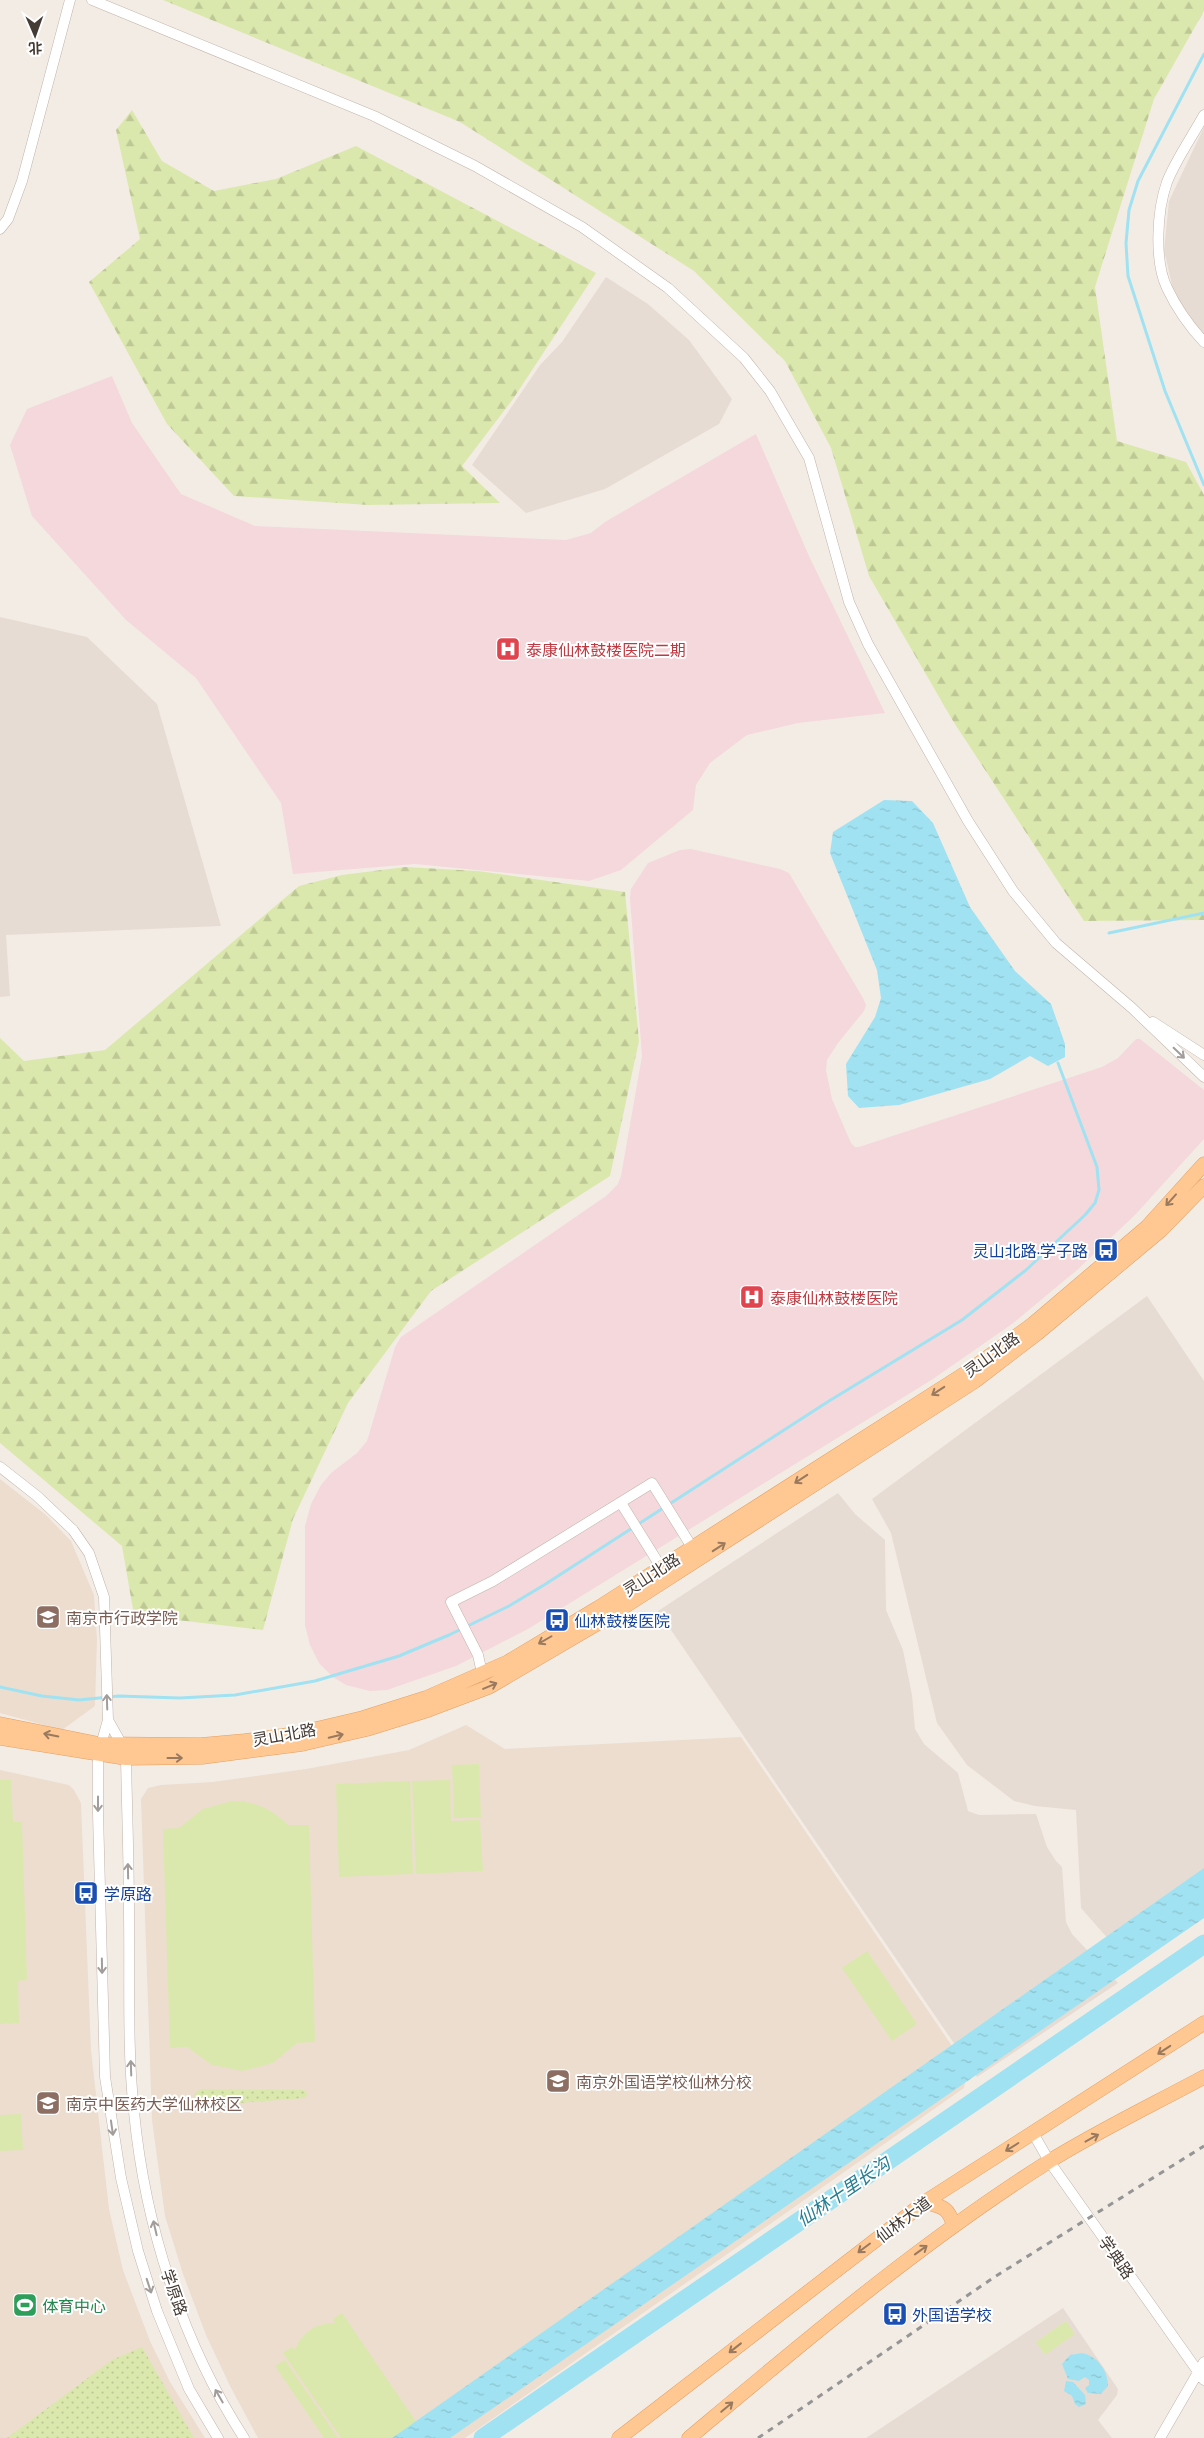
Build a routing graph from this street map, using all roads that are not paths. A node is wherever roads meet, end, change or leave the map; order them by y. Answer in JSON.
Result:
{"nodes":[{"id":1,"x":70,"y":0,"type":"edge"},
{"id":2,"x":92,"y":0,"type":"edge"},
{"id":3,"x":1204,"y":115,"type":"edge"},
{"id":4,"x":0,"y":229,"type":"edge"},
{"id":5,"x":1204,"y":342,"type":"edge"},
{"id":6,"x":1132,"y":1008,"type":"junction"},
{"id":7,"x":1204,"y":1055,"type":"edge"},
{"id":8,"x":1204,"y":1077,"type":"edge"},
{"id":9,"x":1204,"y":1164,"type":"edge"},
{"id":10,"x":1204,"y":1186,"type":"edge"},
{"id":11,"x":0,"y":1467,"type":"edge"},
{"id":12,"x":621,"y":1503,"type":"junction"},
{"id":13,"x":696,"y":1554,"type":"junction"},
{"id":14,"x":665,"y":1573,"type":"junction"},
{"id":15,"x":482,"y":1673,"type":"junction"},
{"id":16,"x":108,"y":1720,"type":"junction"},
{"id":17,"x":0,"y":1724,"type":"edge"},
{"id":18,"x":0,"y":1738,"type":"edge"},
{"id":19,"x":99,"y":1750,"type":"junction"},
{"id":20,"x":124,"y":1751,"type":"junction"},
{"id":21,"x":1204,"y":2023,"type":"edge"},
{"id":22,"x":1204,"y":2077,"type":"edge"},
{"id":23,"x":1033,"y":2133,"type":"junction"},
{"id":24,"x":1049,"y":2161,"type":"junction"},
{"id":25,"x":925,"y":2202,"type":"junction"},
{"id":26,"x":954,"y":2226,"type":"junction"},
{"id":27,"x":1204,"y":2362,"type":"edge"},
{"id":28,"x":1201,"y":2376,"type":"edge"},
{"id":29,"x":218,"y":2438,"type":"edge"},
{"id":30,"x":244,"y":2438,"type":"edge"},
{"id":31,"x":619,"y":2438,"type":"edge"},
{"id":32,"x":689,"y":2438,"type":"edge"},
{"id":33,"x":1160,"y":2438,"type":"edge"}],
"edges":[{"from":1,"to":4,"type":"street"},
{"from":2,"to":6,"type":"street"},
{"from":3,"to":5,"type":"street"},
{"from":6,"to":7,"type":"street"},
{"from":6,"to":8,"type":"street","one_way":true},
{"from":9,"to":13,"type":"main road","name":"灵山北路","one_way":true},
{"from":13,"to":10,"type":"main road","name":"灵山北路","one_way":true},
{"from":16,"to":11,"type":"street","name":"学原路","one_way":true},
{"from":12,"to":13,"type":"street"},
{"from":12,"to":14,"type":"street"},
{"from":12,"to":15,"type":"street"},
{"from":13,"to":14,"type":"main road","name":"灵山北路"},
{"from":14,"to":15,"type":"main road","name":"灵山北路","one_way":true},
{"from":20,"to":14,"type":"main road","name":"灵山北路","one_way":true},
{"from":15,"to":20,"type":"main road","name":"灵山北路"},
{"from":16,"to":19,"type":"street","name":"学原路"},
{"from":16,"to":20,"type":"street","name":"学原路"},
{"from":19,"to":17,"type":"main road","name":"灵山北路","one_way":true},
{"from":18,"to":19,"type":"main road","name":"灵山北路"},
{"from":19,"to":20,"type":"main road","name":"灵山北路"},
{"from":19,"to":29,"type":"street","name":"学原路","one_way":true},
{"from":30,"to":20,"type":"street","name":"学原路","one_way":true},
{"from":21,"to":23,"type":"main road","name":"仙林大道","one_way":true},
{"from":24,"to":22,"type":"main road","one_way":true},
{"from":23,"to":24,"type":"street","name":"学典路"},
{"from":23,"to":25,"type":"main road","name":"仙林大道","one_way":true},
{"from":24,"to":26,"type":"main road"},
{"from":24,"to":28,"type":"street","name":"学典路"},
{"from":25,"to":26,"type":"main road"},
{"from":25,"to":31,"type":"main road","name":"仙林大道","one_way":true},
{"from":32,"to":26,"type":"main road","one_way":true},
{"from":27,"to":28,"type":"street"},
{"from":28,"to":33,"type":"street"}]}
